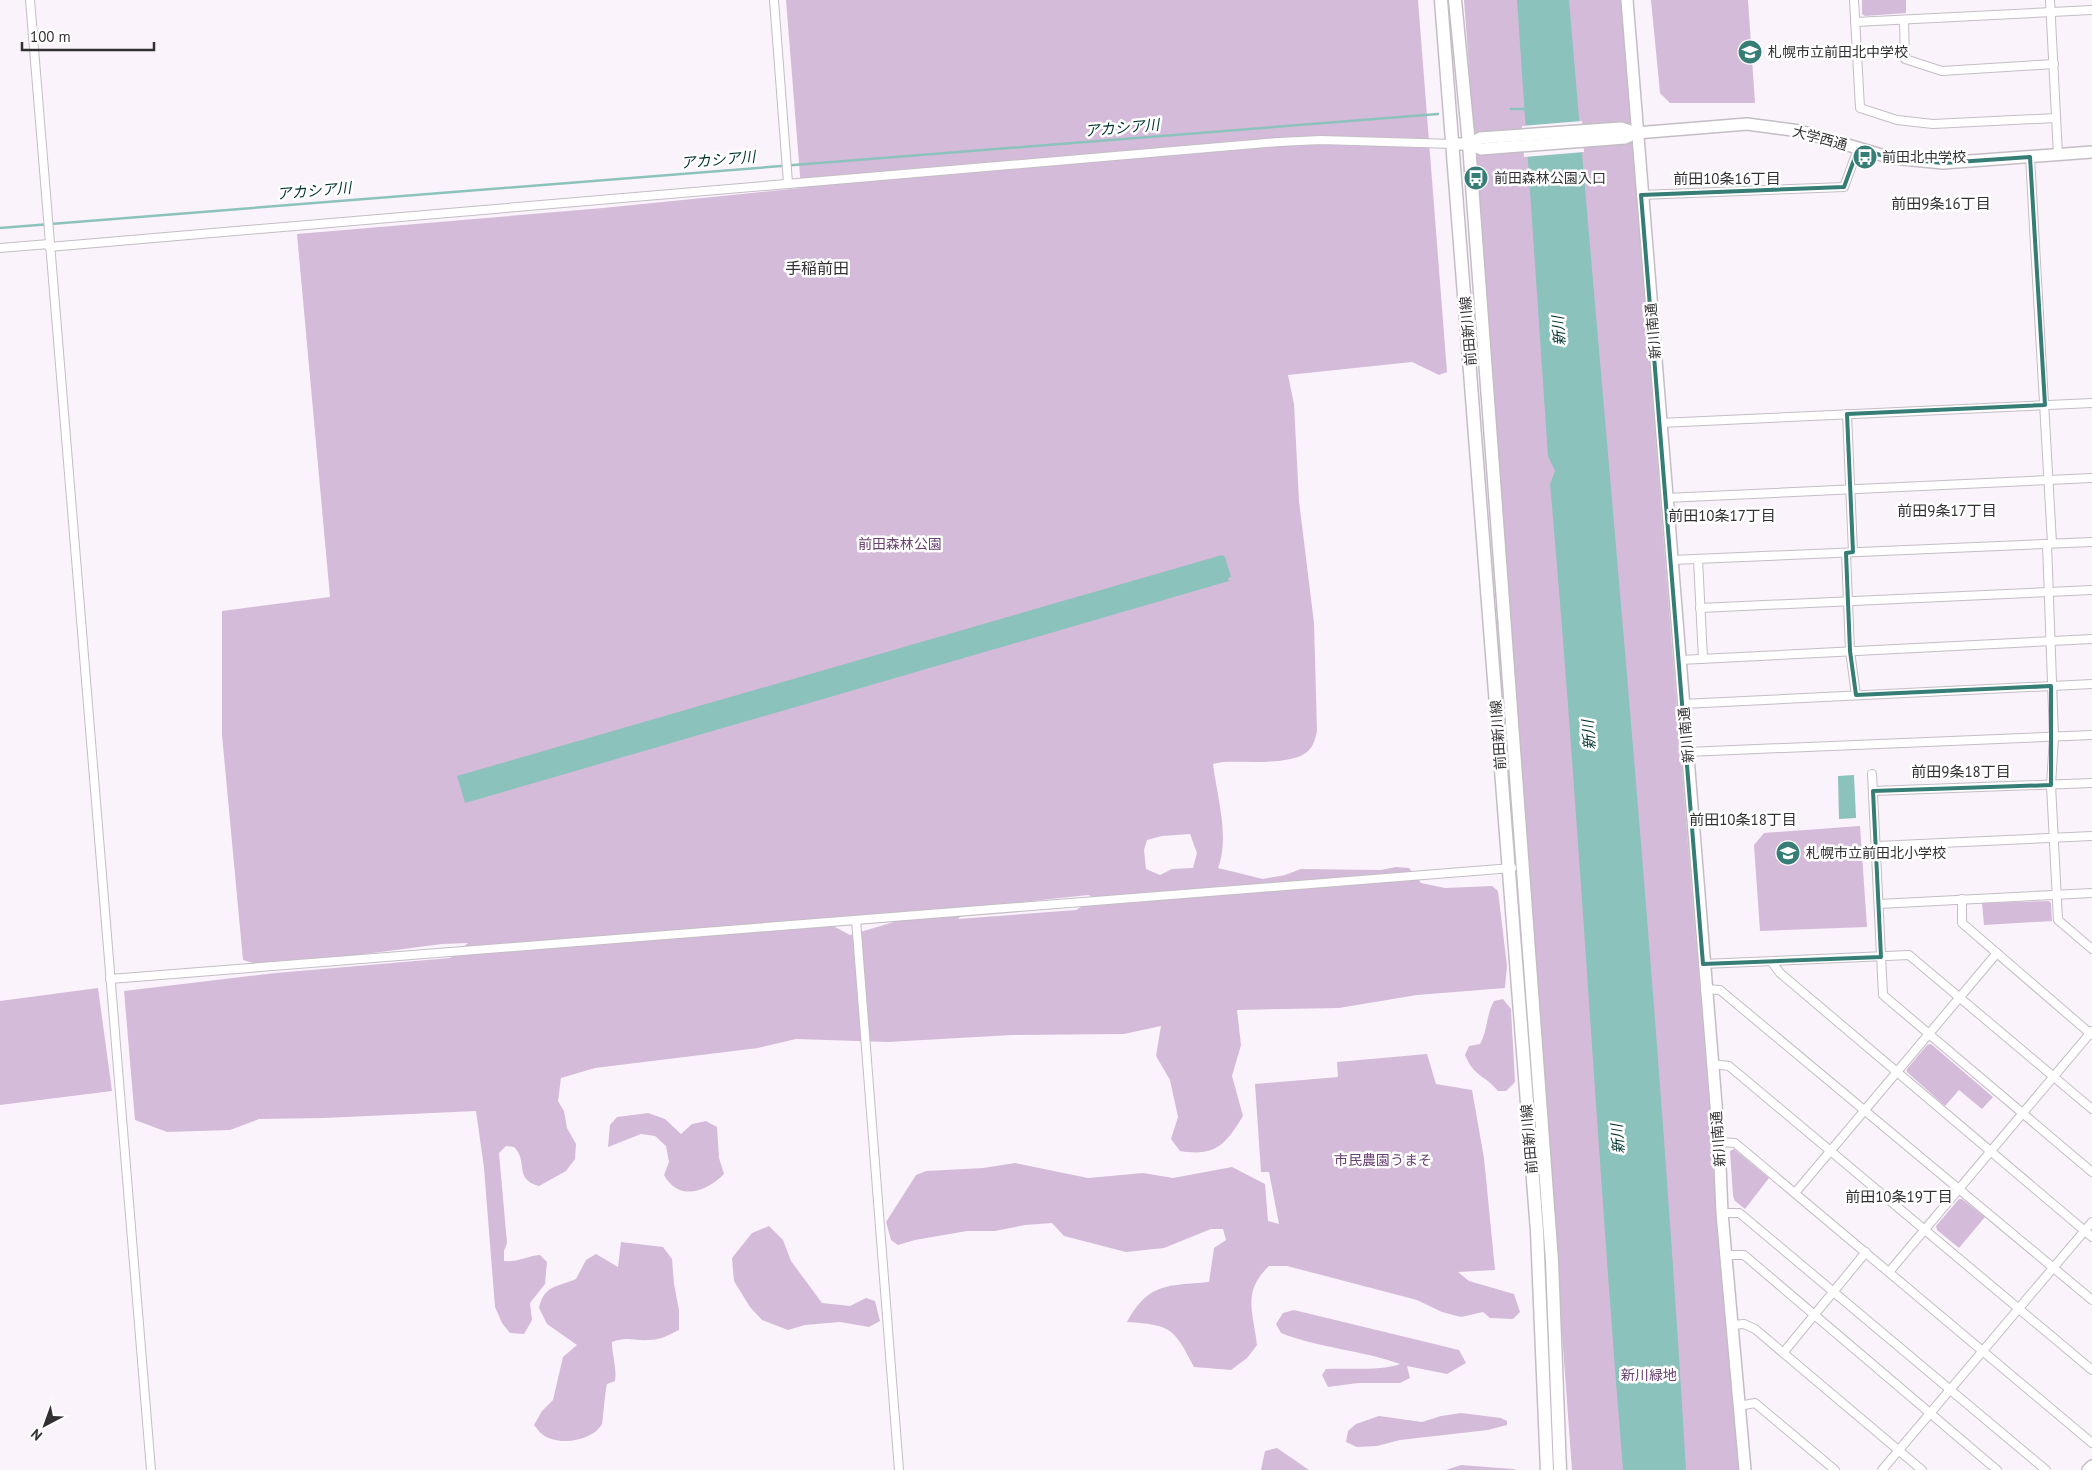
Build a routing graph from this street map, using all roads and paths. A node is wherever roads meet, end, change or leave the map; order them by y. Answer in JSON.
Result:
{"nodes":[{"id":1,"x":30,"y":0,"type":"edge"},
{"id":2,"x":774,"y":0,"type":"edge"},
{"id":3,"x":1442,"y":0,"type":"edge"},
{"id":4,"x":1455,"y":0,"type":"edge"},
{"id":5,"x":1627,"y":0,"type":"edge"},
{"id":6,"x":1854,"y":0,"type":"edge"},
{"id":7,"x":2050,"y":0,"type":"edge"},
{"id":8,"x":2092,"y":10,"type":"edge"},
{"id":9,"x":2051,"y":12,"type":"junction"},
{"id":10,"x":1904,"y":20,"type":"junction"},
{"id":11,"x":1855,"y":22,"type":"junction"},
{"id":12,"x":2054,"y":64,"type":"junction"},
{"id":13,"x":2056,"y":118,"type":"junction"},
{"id":14,"x":1636,"y":133,"type":"junction"},
{"id":15,"x":1453,"y":144,"type":"junction"},
{"id":16,"x":1476,"y":144,"type":"junction"},
{"id":17,"x":1858,"y":149,"type":"junction"},
{"id":18,"x":2092,"y":152,"type":"edge"},
{"id":19,"x":2058,"y":155,"type":"junction"},
{"id":20,"x":2030,"y":157,"type":"junction"},
{"id":21,"x":787,"y":180,"type":"junction"},
{"id":22,"x":1642,"y":195,"type":"junction"},
{"id":23,"x":49,"y":243,"type":"junction"},
{"id":24,"x":0,"y":248,"type":"edge"},
{"id":25,"x":2092,"y":403,"type":"edge"},
{"id":26,"x":2045,"y":406,"type":"junction"},
{"id":27,"x":1848,"y":414,"type":"junction"},
{"id":28,"x":1660,"y":423,"type":"junction"},
{"id":29,"x":2092,"y":478,"type":"edge"},
{"id":30,"x":2050,"y":480,"type":"junction"},
{"id":31,"x":1849,"y":489,"type":"junction"},
{"id":32,"x":1666,"y":498,"type":"junction"},
{"id":33,"x":2092,"y":542,"type":"edge"},
{"id":34,"x":2050,"y":544,"type":"junction"},
{"id":35,"x":1849,"y":552,"type":"junction"},
{"id":36,"x":1698,"y":559,"type":"junction"},
{"id":37,"x":1672,"y":560,"type":"junction"},
{"id":38,"x":2092,"y":590,"type":"edge"},
{"id":39,"x":2048,"y":592,"type":"junction"},
{"id":40,"x":1848,"y":601,"type":"junction"},
{"id":41,"x":1700,"y":608,"type":"junction"},
{"id":42,"x":2092,"y":639,"type":"edge"},
{"id":43,"x":2050,"y":641,"type":"junction"},
{"id":44,"x":1850,"y":651,"type":"junction"},
{"id":45,"x":1703,"y":659,"type":"junction"},
{"id":46,"x":1680,"y":660,"type":"junction"},
{"id":47,"x":2092,"y":684,"type":"edge"},
{"id":48,"x":2051,"y":686,"type":"junction"},
{"id":49,"x":1856,"y":696,"type":"junction"},
{"id":50,"x":1683,"y":704,"type":"junction"},
{"id":51,"x":2092,"y":735,"type":"edge"},
{"id":52,"x":2054,"y":737,"type":"junction"},
{"id":53,"x":1687,"y":752,"type":"junction"},
{"id":54,"x":1872,"y":774,"type":"dead end"},
{"id":55,"x":2092,"y":783,"type":"edge"},
{"id":56,"x":2051,"y":784,"type":"junction"},
{"id":57,"x":1873,"y":791,"type":"junction"},
{"id":58,"x":2092,"y":836,"type":"edge"},
{"id":59,"x":2054,"y":838,"type":"junction"},
{"id":60,"x":1877,"y":846,"type":"junction"},
{"id":61,"x":1522,"y":867,"type":"junction"},
{"id":62,"x":1508,"y":868,"type":"junction"},
{"id":63,"x":2092,"y":893,"type":"edge"},
{"id":64,"x":2056,"y":894,"type":"junction"},
{"id":65,"x":1962,"y":899,"type":"junction"},
{"id":66,"x":1879,"y":904,"type":"junction"},
{"id":67,"x":856,"y":920,"type":"junction"},
{"id":68,"x":2092,"y":949,"type":"edge"},
{"id":69,"x":1997,"y":954,"type":"junction"},
{"id":70,"x":1881,"y":957,"type":"junction"},
{"id":71,"x":1771,"y":961,"type":"junction"},
{"id":72,"x":1703,"y":964,"type":"junction"},
{"id":73,"x":110,"y":980,"type":"junction"},
{"id":74,"x":1705,"y":989,"type":"junction"},
{"id":75,"x":1959,"y":998,"type":"junction"},
{"id":76,"x":1928,"y":1033,"type":"junction"},
{"id":77,"x":2091,"y":1033,"type":"edge"},
{"id":78,"x":1712,"y":1064,"type":"junction"},
{"id":79,"x":1896,"y":1071,"type":"junction"},
{"id":80,"x":2054,"y":1077,"type":"junction"},
{"id":81,"x":2092,"y":1109,"type":"edge"},
{"id":82,"x":1864,"y":1110,"type":"junction"},
{"id":83,"x":2023,"y":1113,"type":"junction"},
{"id":84,"x":1719,"y":1142,"type":"junction"},
{"id":85,"x":1829,"y":1150,"type":"junction"},
{"id":86,"x":1991,"y":1151,"type":"junction"},
{"id":87,"x":2092,"y":1172,"type":"edge"},
{"id":88,"x":1958,"y":1189,"type":"junction"},
{"id":89,"x":1795,"y":1192,"type":"junction"},
{"id":90,"x":1722,"y":1214,"type":"junction"},
{"id":91,"x":2092,"y":1222,"type":"edge"},
{"id":92,"x":1924,"y":1230,"type":"junction"},
{"id":93,"x":2085,"y":1231,"type":"junction"},
{"id":94,"x":2092,"y":1237,"type":"edge"},
{"id":95,"x":1866,"y":1252,"type":"junction"},
{"id":96,"x":1726,"y":1255,"type":"junction"},
{"id":97,"x":2053,"y":1268,"type":"junction"},
{"id":98,"x":1889,"y":1272,"type":"junction"},
{"id":99,"x":1833,"y":1291,"type":"junction"},
{"id":100,"x":2092,"y":1300,"type":"edge"},
{"id":101,"x":2019,"y":1309,"type":"junction"},
{"id":102,"x":1814,"y":1314,"type":"junction"},
{"id":103,"x":1733,"y":1326,"type":"junction"},
{"id":104,"x":1983,"y":1351,"type":"junction"},
{"id":105,"x":1783,"y":1353,"type":"junction"},
{"id":106,"x":2092,"y":1370,"type":"edge"},
{"id":107,"x":1950,"y":1390,"type":"junction"},
{"id":108,"x":1739,"y":1406,"type":"junction"},
{"id":109,"x":1930,"y":1413,"type":"junction"},
{"id":110,"x":2092,"y":1442,"type":"edge"},
{"id":111,"x":1899,"y":1450,"type":"junction"},
{"id":112,"x":2092,"y":1466,"type":"edge"},
{"id":113,"x":151,"y":1470,"type":"edge"},
{"id":114,"x":899,"y":1470,"type":"edge"},
{"id":115,"x":1548,"y":1470,"type":"edge"},
{"id":116,"x":1560,"y":1470,"type":"edge"},
{"id":117,"x":1745,"y":1470,"type":"edge"},
{"id":118,"x":1835,"y":1470,"type":"edge"},
{"id":119,"x":1882,"y":1470,"type":"edge"},
{"id":120,"x":1922,"y":1470,"type":"edge"},
{"id":121,"x":1997,"y":1470,"type":"edge"},
{"id":122,"x":2046,"y":1470,"type":"edge"},
{"id":123,"x":2088,"y":1470,"type":"edge"}],
"edges":[{"from":1,"to":23,"type":"street"},
{"from":2,"to":21,"type":"street"},
{"from":3,"to":15,"type":"main road","name":"前田新川線"},
{"from":4,"to":16,"type":"main road","name":"前田新川線"},
{"from":5,"to":14,"type":"street","name":"新川南通"},
{"from":6,"to":11,"type":"street"},
{"from":7,"to":9,"type":"street"},
{"from":8,"to":9,"type":"street"},
{"from":9,"to":10,"type":"street"},
{"from":9,"to":12,"type":"street"},
{"from":10,"to":11,"type":"street"},
{"from":10,"to":12,"type":"street"},
{"from":11,"to":13,"type":"street"},
{"from":12,"to":13,"type":"street"},
{"from":13,"to":19,"type":"street"},
{"from":14,"to":16,"type":"street","name":"大学西通"},
{"from":14,"to":17,"type":"street","name":"大学西通"},
{"from":14,"to":22,"type":"street","name":"新川南通"},
{"from":15,"to":16,"type":"street","name":"大学西通"},
{"from":15,"to":21,"type":"street"},
{"from":15,"to":62,"type":"main road","name":"前田新川線"},
{"from":16,"to":61,"type":"main road","name":"前田新川線"},
{"from":17,"to":20,"type":"street","name":"大学西通"},
{"from":17,"to":22,"type":"street"},
{"from":18,"to":19,"type":"street","name":"大学西通"},
{"from":19,"to":20,"type":"street","name":"大学西通"},
{"from":20,"to":26,"type":"street"},
{"from":21,"to":23,"type":"street"},
{"from":22,"to":28,"type":"street","name":"新川南通"},
{"from":23,"to":24,"type":"street"},
{"from":23,"to":73,"type":"street"},
{"from":25,"to":26,"type":"street"},
{"from":26,"to":27,"type":"street"},
{"from":26,"to":30,"type":"street"},
{"from":27,"to":28,"type":"street"},
{"from":27,"to":31,"type":"street"},
{"from":28,"to":32,"type":"street","name":"新川南通"},
{"from":29,"to":30,"type":"street"},
{"from":30,"to":31,"type":"street"},
{"from":30,"to":34,"type":"street"},
{"from":31,"to":32,"type":"street"},
{"from":31,"to":35,"type":"street"},
{"from":32,"to":37,"type":"street","name":"新川南通"},
{"from":33,"to":34,"type":"street"},
{"from":34,"to":35,"type":"street"},
{"from":34,"to":39,"type":"street"},
{"from":35,"to":36,"type":"street"},
{"from":35,"to":40,"type":"street"},
{"from":36,"to":37,"type":"street"},
{"from":36,"to":41,"type":"street"},
{"from":37,"to":46,"type":"street","name":"新川南通"},
{"from":38,"to":39,"type":"street"},
{"from":39,"to":40,"type":"street"},
{"from":39,"to":43,"type":"street"},
{"from":40,"to":41,"type":"street"},
{"from":40,"to":44,"type":"street"},
{"from":41,"to":45,"type":"street"},
{"from":42,"to":43,"type":"street"},
{"from":43,"to":44,"type":"street"},
{"from":43,"to":48,"type":"street"},
{"from":44,"to":45,"type":"street"},
{"from":44,"to":49,"type":"street"},
{"from":45,"to":46,"type":"street"},
{"from":46,"to":50,"type":"street","name":"新川南通"},
{"from":47,"to":48,"type":"street"},
{"from":48,"to":49,"type":"street"},
{"from":48,"to":52,"type":"street"},
{"from":49,"to":50,"type":"street"},
{"from":50,"to":53,"type":"street","name":"新川南通"},
{"from":51,"to":52,"type":"street"},
{"from":52,"to":53,"type":"street"},
{"from":52,"to":56,"type":"street"},
{"from":53,"to":72,"type":"street","name":"新川南通"},
{"from":54,"to":57,"type":"street"},
{"from":55,"to":56,"type":"street"},
{"from":56,"to":57,"type":"street"},
{"from":56,"to":59,"type":"street"},
{"from":57,"to":60,"type":"street"},
{"from":58,"to":59,"type":"street"},
{"from":59,"to":60,"type":"street"},
{"from":59,"to":64,"type":"street"},
{"from":60,"to":66,"type":"street"},
{"from":61,"to":62,"type":"street"},
{"from":61,"to":116,"type":"main road","name":"前田新川線"},
{"from":62,"to":67,"type":"street"},
{"from":62,"to":115,"type":"main road","name":"前田新川線"},
{"from":63,"to":64,"type":"street"},
{"from":64,"to":65,"type":"street"},
{"from":64,"to":68,"type":"street"},
{"from":65,"to":66,"type":"street"},
{"from":65,"to":69,"type":"street"},
{"from":66,"to":70,"type":"street"},
{"from":67,"to":73,"type":"street"},
{"from":67,"to":114,"type":"street"},
{"from":69,"to":75,"type":"street"},
{"from":69,"to":77,"type":"street"},
{"from":70,"to":71,"type":"street"},
{"from":70,"to":75,"type":"street"},
{"from":70,"to":76,"type":"street"},
{"from":71,"to":72,"type":"street"},
{"from":71,"to":79,"type":"street"},
{"from":72,"to":74,"type":"street","name":"新川南通"},
{"from":73,"to":113,"type":"street"},
{"from":74,"to":78,"type":"street","name":"新川南通"},
{"from":74,"to":82,"type":"street"},
{"from":75,"to":76,"type":"street"},
{"from":75,"to":80,"type":"street"},
{"from":76,"to":79,"type":"street"},
{"from":76,"to":83,"type":"street"},
{"from":77,"to":80,"type":"street"},
{"from":78,"to":84,"type":"street","name":"新川南通"},
{"from":78,"to":85,"type":"street"},
{"from":79,"to":82,"type":"street"},
{"from":79,"to":86,"type":"street"},
{"from":80,"to":81,"type":"street"},
{"from":80,"to":83,"type":"street"},
{"from":82,"to":85,"type":"street"},
{"from":82,"to":88,"type":"street"},
{"from":83,"to":86,"type":"street"},
{"from":83,"to":87,"type":"street"},
{"from":84,"to":89,"type":"street"},
{"from":84,"to":90,"type":"street","name":"新川南通"},
{"from":85,"to":89,"type":"street"},
{"from":85,"to":92,"type":"street"},
{"from":86,"to":88,"type":"street"},
{"from":86,"to":93,"type":"street"},
{"from":88,"to":92,"type":"street"},
{"from":88,"to":97,"type":"street"},
{"from":89,"to":95,"type":"street"},
{"from":90,"to":96,"type":"street","name":"新川南通"},
{"from":90,"to":99,"type":"street"},
{"from":91,"to":93,"type":"street"},
{"from":92,"to":98,"type":"street"},
{"from":92,"to":101,"type":"street"},
{"from":93,"to":94,"type":"street"},
{"from":93,"to":97,"type":"street"},
{"from":95,"to":98,"type":"street"},
{"from":95,"to":99,"type":"street"},
{"from":96,"to":102,"type":"street"},
{"from":96,"to":103,"type":"street","name":"新川南通"},
{"from":97,"to":100,"type":"street"},
{"from":97,"to":101,"type":"street"},
{"from":98,"to":104,"type":"street"},
{"from":99,"to":102,"type":"street"},
{"from":99,"to":107,"type":"street"},
{"from":101,"to":104,"type":"street"},
{"from":101,"to":106,"type":"street"},
{"from":102,"to":105,"type":"street"},
{"from":102,"to":109,"type":"street"},
{"from":103,"to":105,"type":"street"},
{"from":103,"to":108,"type":"street","name":"新川南通"},
{"from":104,"to":107,"type":"street"},
{"from":104,"to":110,"type":"street"},
{"from":105,"to":111,"type":"street"},
{"from":107,"to":109,"type":"street"},
{"from":107,"to":122,"type":"street"},
{"from":108,"to":117,"type":"street","name":"新川南通"},
{"from":108,"to":118,"type":"street"},
{"from":109,"to":111,"type":"street"},
{"from":109,"to":121,"type":"street"},
{"from":111,"to":119,"type":"street"},
{"from":111,"to":120,"type":"street"},
{"from":112,"to":123,"type":"street"}]}
